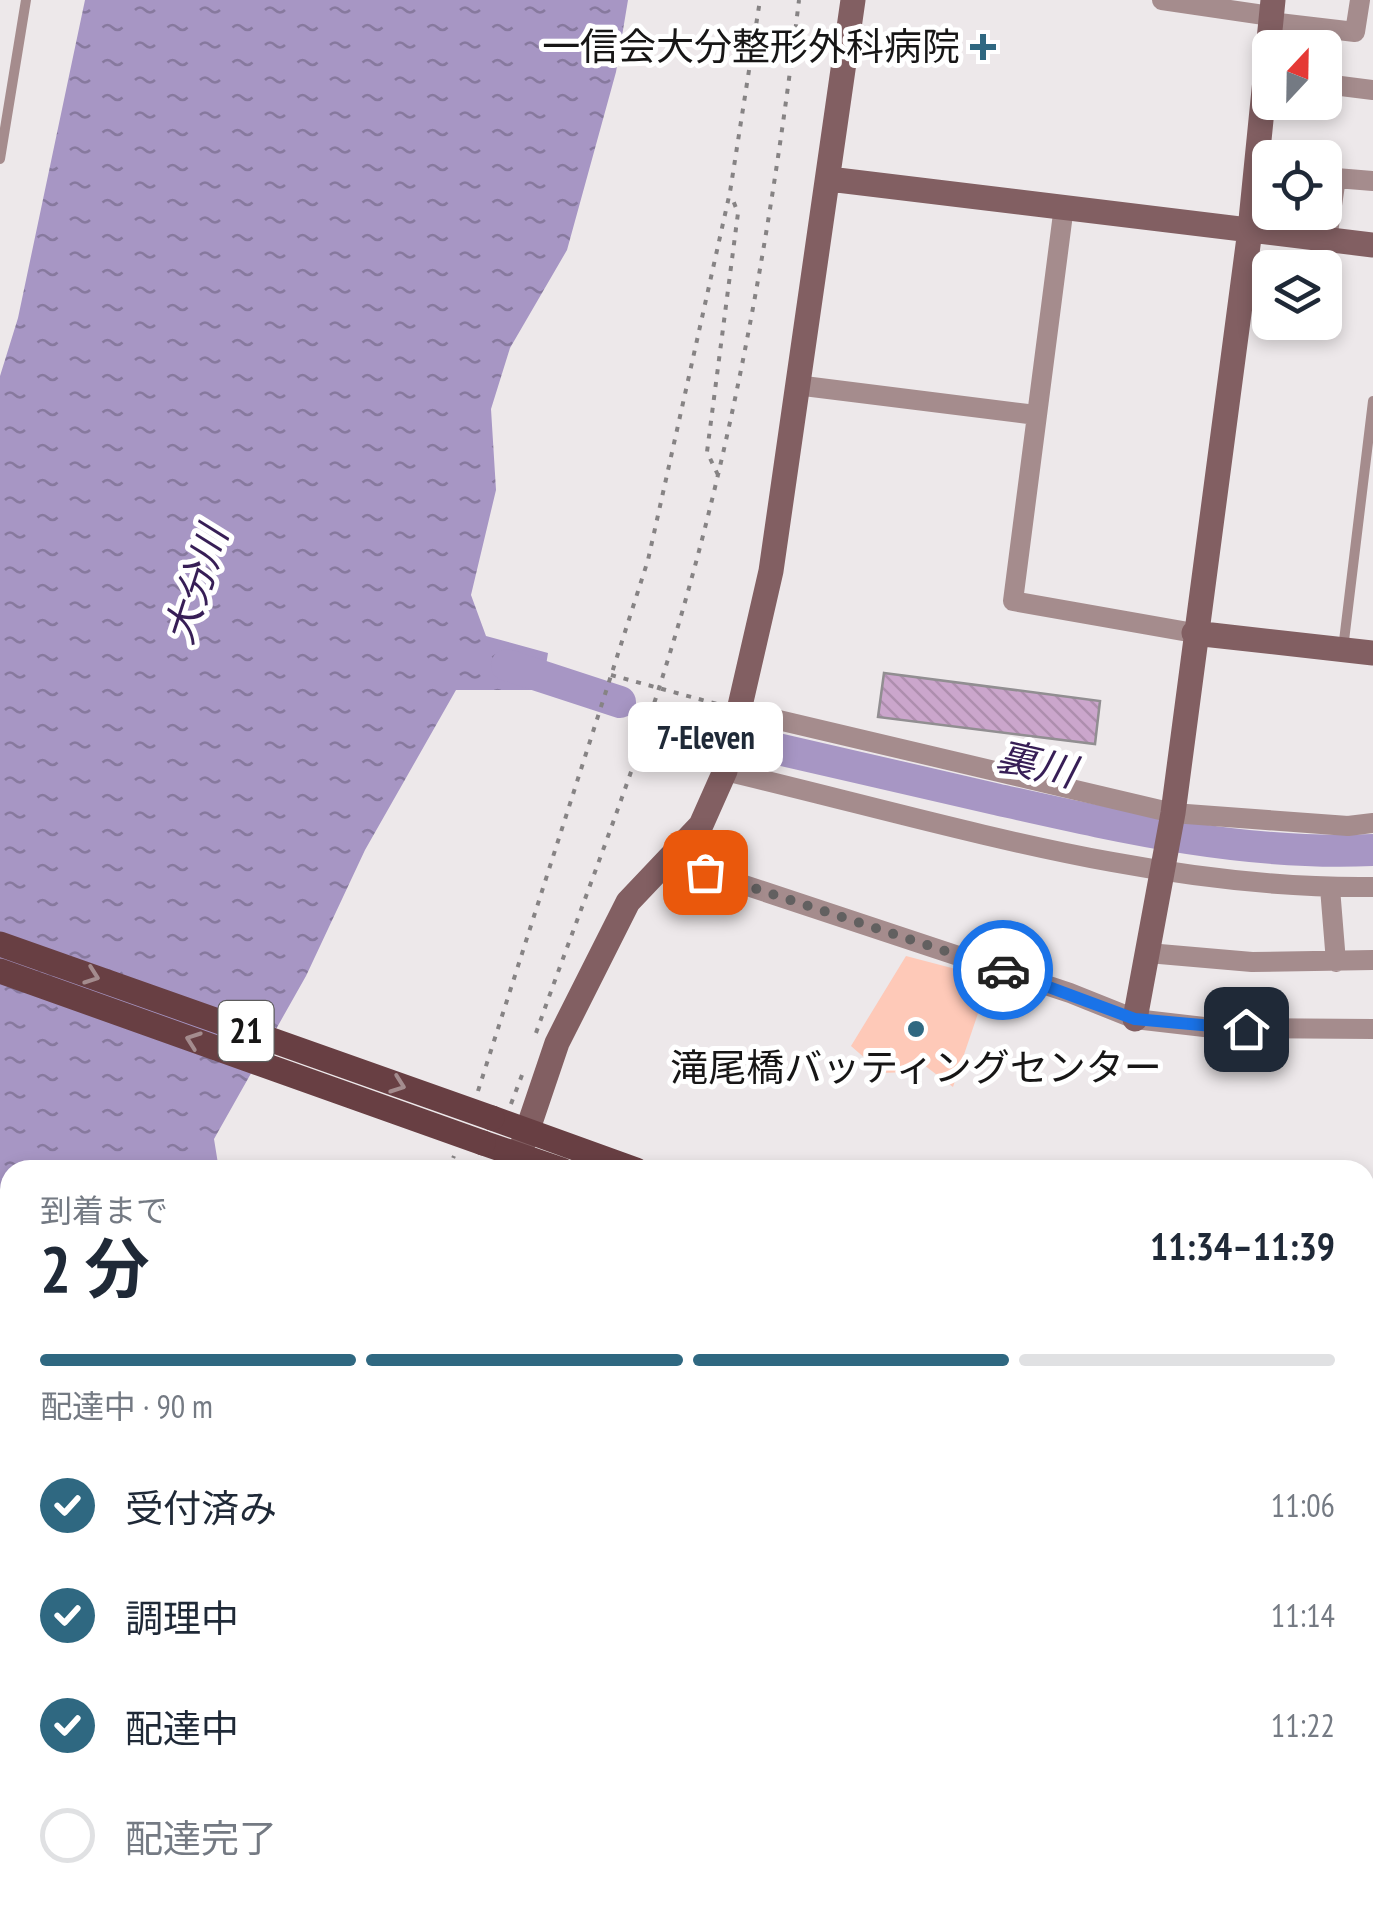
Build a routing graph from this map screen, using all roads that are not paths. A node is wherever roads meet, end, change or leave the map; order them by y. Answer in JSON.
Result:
{"nodes":[{"id":1,"x":26,"y":0,"type":"edge"},
{"id":2,"x":853,"y":0,"type":"edge"},
{"id":3,"x":1162,"y":0,"type":"edge"},
{"id":4,"x":1361,"y":0,"type":"edge"},
{"id":5,"x":1373,"y":2,"type":"edge"},
{"id":6,"x":1271,"y":12,"type":"edge"},
{"id":7,"x":1342,"y":86,"type":"edge"},
{"id":8,"x":1373,"y":90,"type":"edge"},
{"id":9,"x":1262,"y":120,"type":"edge"},
{"id":10,"x":0,"y":159,"type":"edge"},
{"id":11,"x":829,"y":179,"type":"junction"},
{"id":12,"x":1373,"y":181,"type":"edge"},
{"id":13,"x":1064,"y":206,"type":"junction"},
{"id":14,"x":1250,"y":230,"type":"junction"},
{"id":15,"x":1327,"y":239,"type":"junction"},
{"id":16,"x":1373,"y":245,"type":"edge"},
{"id":17,"x":796,"y":385,"type":"junction"},
{"id":18,"x":1373,"y":402,"type":"edge"},
{"id":19,"x":1036,"y":415,"type":"junction"},
{"id":20,"x":1194,"y":633,"type":"junction"},
{"id":21,"x":1343,"y":649,"type":"junction"},
{"id":22,"x":1373,"y":653,"type":"edge"},
{"id":23,"x":735,"y":714,"type":"junction"},
{"id":24,"x":727,"y":758,"type":"junction"},
{"id":25,"x":1172,"y":819,"type":"junction"},
{"id":26,"x":1373,"y":824,"type":"edge"},
{"id":27,"x":676,"y":856,"type":"junction"},
{"id":28,"x":1165,"y":868,"type":"junction"},
{"id":29,"x":1373,"y":887,"type":"edge"},
{"id":30,"x":1330,"y":888,"type":"junction"},
{"id":31,"x":0,"y":944,"type":"edge"},
{"id":32,"x":1148,"y":953,"type":"junction"},
{"id":33,"x":1373,"y":960,"type":"edge"},
{"id":34,"x":1336,"y":962,"type":"junction"},
{"id":35,"x":0,"y":972,"type":"edge"},
{"id":36,"x":1135,"y":1019,"type":"junction"},
{"id":37,"x":1373,"y":1029,"type":"edge"},
{"id":38,"x":500,"y":1118,"type":"junction"},
{"id":39,"x":511,"y":1160,"type":"edge"},
{"id":40,"x":515,"y":1160,"type":"edge"},
{"id":41,"x":610,"y":1160,"type":"edge"}],
"edges":[{"from":1,"to":10,"type":"lane"},
{"from":2,"to":11,"type":"street"},
{"from":3,"to":6,"type":"street"},
{"from":4,"to":5,"type":"street"},
{"from":4,"to":6,"type":"street"},
{"from":7,"to":8,"type":"street"},
{"from":9,"to":14,"type":"street"},
{"from":11,"to":13,"type":"street"},
{"from":11,"to":17,"type":"street"},
{"from":12,"to":15,"type":"street"},
{"from":13,"to":14,"type":"street"},
{"from":13,"to":19,"type":"street"},
{"from":14,"to":15,"type":"street"},
{"from":14,"to":20,"type":"street"},
{"from":15,"to":16,"type":"street"},
{"from":17,"to":19,"type":"street"},
{"from":17,"to":23,"type":"street"},
{"from":18,"to":21,"type":"lane"},
{"from":19,"to":20,"type":"street"},
{"from":20,"to":21,"type":"street"},
{"from":20,"to":25,"type":"street"},
{"from":21,"to":22,"type":"street"},
{"from":23,"to":24,"type":"street"},
{"from":23,"to":25,"type":"street"},
{"from":24,"to":27,"type":"street"},
{"from":24,"to":28,"type":"street"},
{"from":25,"to":26,"type":"street"},
{"from":25,"to":28,"type":"street"},
{"from":27,"to":36,"type":"street"},
{"from":27,"to":38,"type":"street"},
{"from":28,"to":30,"type":"street"},
{"from":28,"to":32,"type":"street"},
{"from":29,"to":30,"type":"street"},
{"from":30,"to":34,"type":"street"},
{"from":31,"to":38,"type":"main road","number":"21","one_way":true,"bridge":true},
{"from":32,"to":34,"type":"street"},
{"from":32,"to":36,"type":"street"},
{"from":33,"to":34,"type":"street"},
{"from":39,"to":35,"type":"main road","number":"21","one_way":true,"bridge":true},
{"from":36,"to":37,"type":"street"},
{"from":38,"to":40,"type":"street"},
{"from":38,"to":41,"type":"main road","number":"21"}]}
